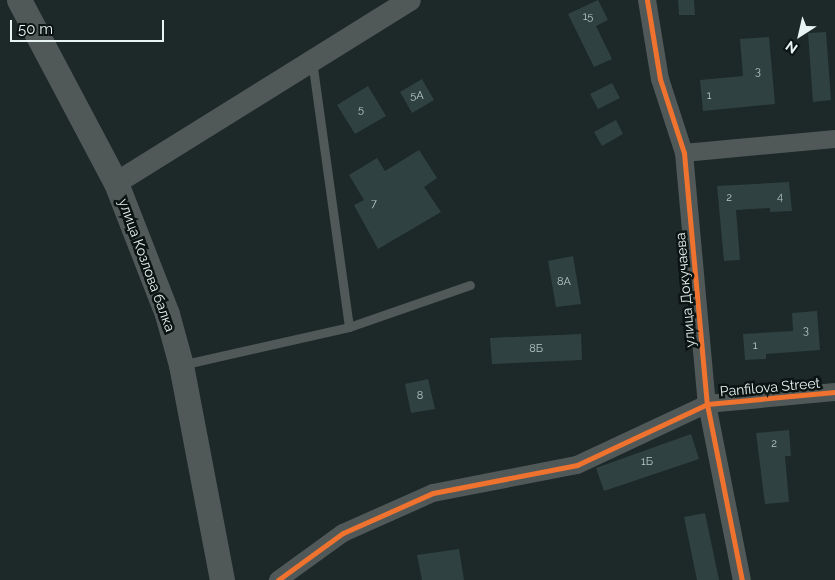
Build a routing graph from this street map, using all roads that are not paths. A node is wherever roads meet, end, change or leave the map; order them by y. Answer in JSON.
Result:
{"nodes":[{"id":1,"x":19,"y":0,"type":"edge"},
{"id":2,"x":410,"y":0,"type":"edge"},
{"id":3,"x":647,"y":0,"type":"edge"},
{"id":4,"x":312,"y":61,"type":"junction"},
{"id":5,"x":835,"y":140,"type":"edge"},
{"id":6,"x":684,"y":153,"type":"junction"},
{"id":7,"x":116,"y":183,"type":"junction"},
{"id":8,"x":470,"y":285,"type":"dead end"},
{"id":9,"x":349,"y":327,"type":"junction"},
{"id":10,"x":181,"y":365,"type":"junction"},
{"id":11,"x":835,"y":392,"type":"edge"},
{"id":12,"x":707,"y":404,"type":"junction"},
{"id":13,"x":222,"y":580,"type":"edge"},
{"id":14,"x":278,"y":580,"type":"edge"},
{"id":15,"x":742,"y":580,"type":"edge"}],
"edges":[{"from":1,"to":7,"type":"main road","name":"улица Козлова балка"},
{"from":2,"to":4,"type":"street"},
{"from":3,"to":6,"type":"street","name":"улица Докучаева"},
{"from":4,"to":7,"type":"street"},
{"from":4,"to":9,"type":"lane"},
{"from":5,"to":6,"type":"street"},
{"from":6,"to":12,"type":"street","name":"улица Докучаева"},
{"from":7,"to":10,"type":"main road","name":"улица Козлова балка"},
{"from":8,"to":9,"type":"lane"},
{"from":9,"to":10,"type":"lane"},
{"from":10,"to":13,"type":"main road","name":"улица Козлова балка"},
{"from":11,"to":12,"type":"street","name":"Panfilova Street"},
{"from":12,"to":14,"type":"street","name":"Panfilova Street"},
{"from":12,"to":15,"type":"street","name":"улица Докучаева"}]}
